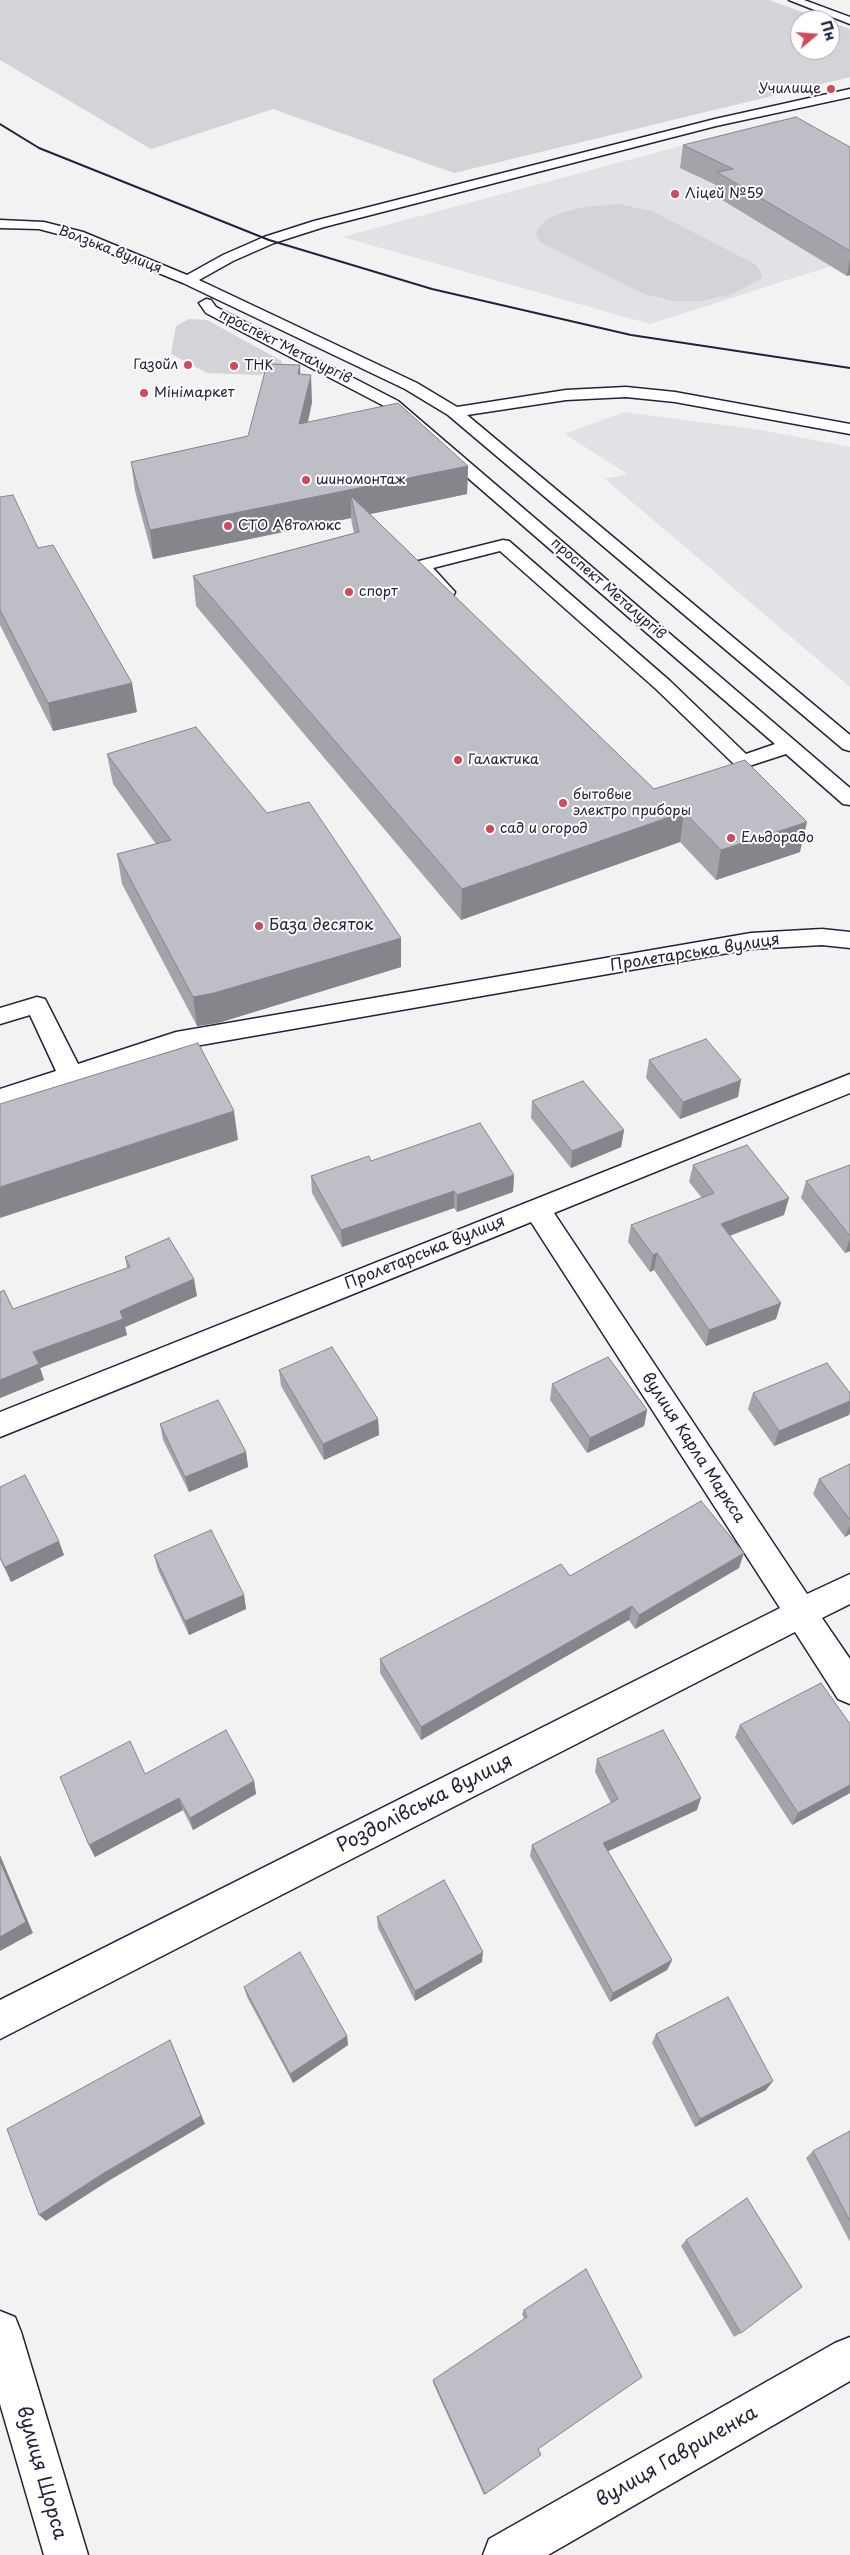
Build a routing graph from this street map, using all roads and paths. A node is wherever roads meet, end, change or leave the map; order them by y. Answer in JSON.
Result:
{"nodes":[{"id":1,"x":794,"y":0,"type":"edge"},
{"id":2,"x":832,"y":0,"type":"edge"},
{"id":3,"x":808,"y":5,"type":"junction"},
{"id":4,"x":850,"y":21,"type":"edge"},
{"id":5,"x":850,"y":93,"type":"edge"},
{"id":6,"x":8,"y":209,"type":"dead end"},
{"id":7,"x":0,"y":224,"type":"edge"},
{"id":8,"x":39,"y":224,"type":"junction"},
{"id":9,"x":188,"y":280,"type":"junction"},
{"id":10,"x":454,"y":412,"type":"junction"},
{"id":11,"x":850,"y":429,"type":"edge"},
{"id":12,"x":640,"y":568,"type":"junction"},
{"id":13,"x":608,"y":574,"type":"junction"},
{"id":14,"x":460,"y":606,"type":"edge"},
{"id":15,"x":850,"y":745,"type":"edge"},
{"id":16,"x":790,"y":746,"type":"junction"},
{"id":17,"x":743,"y":762,"type":"junction"},
{"id":18,"x":724,"y":768,"type":"edge"},
{"id":19,"x":850,"y":799,"type":"edge"},
{"id":20,"x":850,"y":940,"type":"edge"},
{"id":21,"x":0,"y":1016,"type":"edge"},
{"id":22,"x":71,"y":1075,"type":"junction"},
{"id":23,"x":850,"y":1083,"type":"edge"},
{"id":24,"x":0,"y":1098,"type":"edge"},
{"id":25,"x":536,"y":1208,"type":"junction"},
{"id":26,"x":0,"y":1425,"type":"edge"},
{"id":27,"x":850,"y":1588,"type":"edge"},
{"id":28,"x":801,"y":1612,"type":"junction"},
{"id":29,"x":850,"y":1688,"type":"edge"},
{"id":30,"x":0,"y":2020,"type":"edge"},
{"id":31,"x":0,"y":2332,"type":"edge"},
{"id":32,"x":850,"y":2358,"type":"edge"},
{"id":33,"x":66,"y":2555,"type":"edge"},
{"id":34,"x":505,"y":2555,"type":"edge"}],
"edges":[{"from":1,"to":3,"type":"street"},
{"from":2,"to":3,"type":"street"},
{"from":3,"to":4,"type":"street"},
{"from":5,"to":9,"type":"street"},
{"from":6,"to":8,"type":"street"},
{"from":7,"to":8,"type":"street","name":"Волзька вулиця"},
{"from":8,"to":9,"type":"street","name":"Волзька вулиця"},
{"from":9,"to":10,"type":"street","name":"проспект Металургів"},
{"from":9,"to":13,"type":"street","name":"проспект Металургів"},
{"from":10,"to":11,"type":"street"},
{"from":10,"to":12,"type":"street","name":"проспект Металургів"},
{"from":12,"to":13,"type":"street"},
{"from":12,"to":15,"type":"street","name":"проспект Металургів"},
{"from":13,"to":16,"type":"street","name":"проспект Металургів"},
{"from":14,"to":17,"type":"street"},
{"from":16,"to":17,"type":"street"},
{"from":16,"to":19,"type":"street","name":"проспект Металургів"},
{"from":17,"to":18,"type":"street"},
{"from":20,"to":22,"type":"street","name":"Пролетарська вулиця"},
{"from":21,"to":22,"type":"street"},
{"from":22,"to":24,"type":"street","name":"Пролетарська вулиця"},
{"from":23,"to":25,"type":"street","name":"Пролетарська вулиця"},
{"from":25,"to":26,"type":"street","name":"Пролетарська вулиця"},
{"from":25,"to":28,"type":"street","name":"вулиця Карла Маркса"},
{"from":27,"to":28,"type":"street","name":"Роздолівська вулиця"},
{"from":28,"to":29,"type":"street","name":"вулиця Карла Маркса"},
{"from":28,"to":30,"type":"street","name":"Роздолівська вулиця"},
{"from":31,"to":33,"type":"street","name":"вулиця Щорса"},
{"from":32,"to":34,"type":"street","name":"вулиця Гавриленка"}]}
